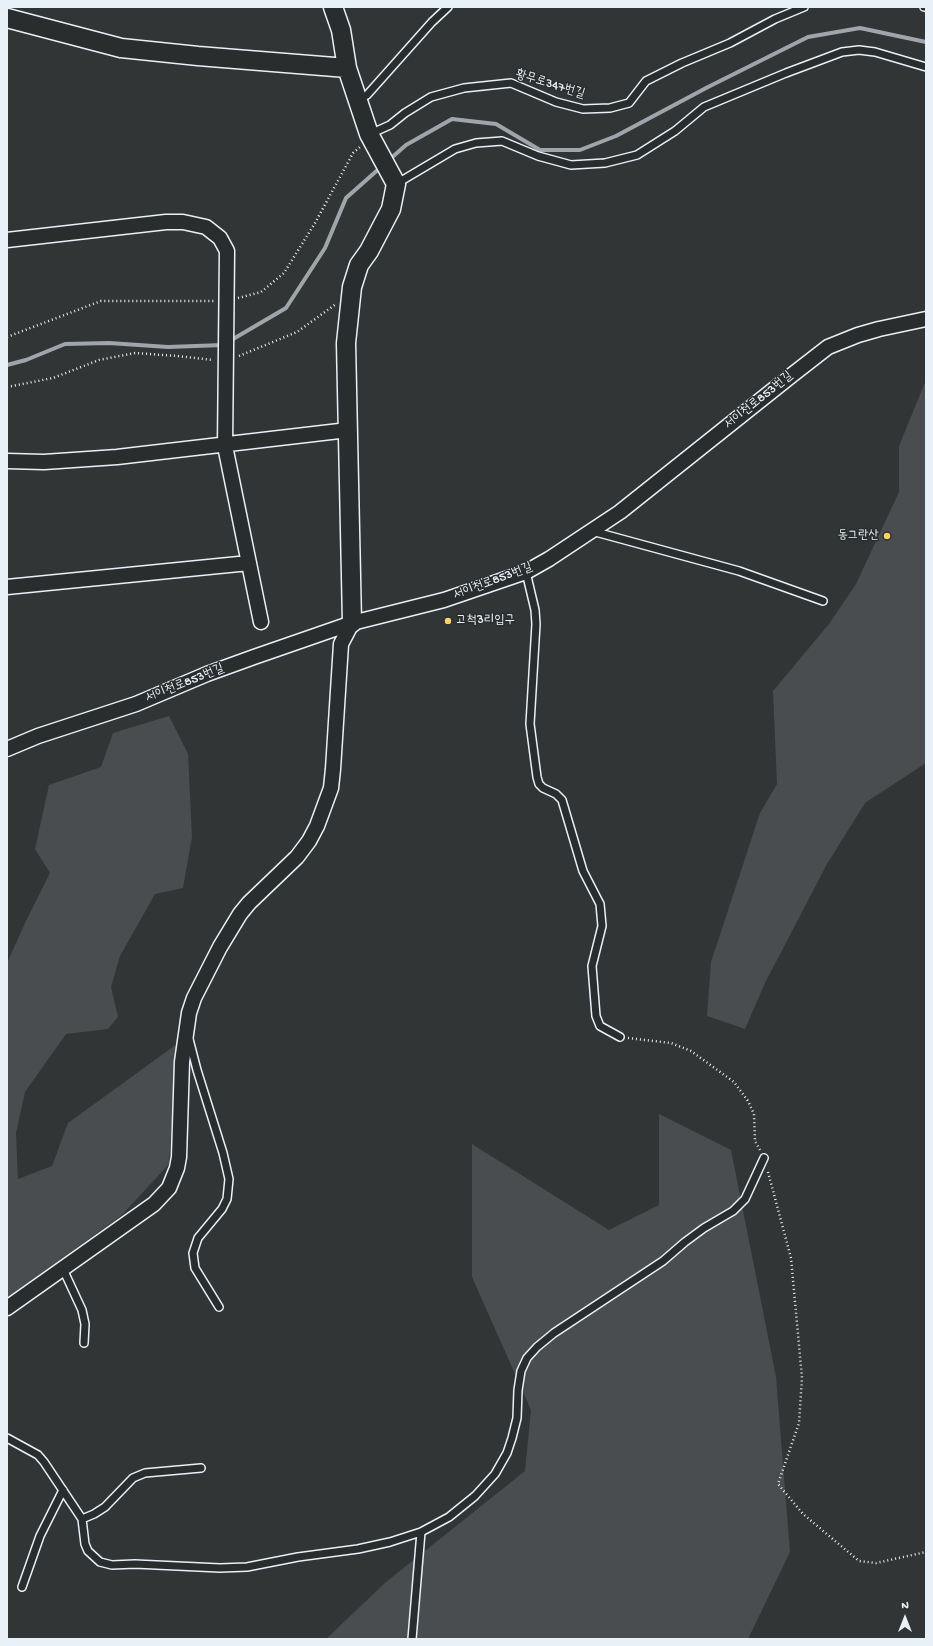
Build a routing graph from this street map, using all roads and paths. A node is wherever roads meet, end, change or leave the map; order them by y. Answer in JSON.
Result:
{"nodes":[{"id":1,"x":333,"y":7,"type":"edge"},
{"id":2,"x":448,"y":7,"type":"edge"},
{"id":3,"x":804,"y":7,"type":"edge"},
{"id":4,"x":7,"y":18,"type":"edge"},
{"id":5,"x":926,"y":67,"type":"edge"},
{"id":6,"x":347,"y":68,"type":"junction"},
{"id":7,"x":357,"y":101,"type":"junction"},
{"id":8,"x":371,"y":138,"type":"junction"},
{"id":9,"x":394,"y":181,"type":"junction"},
{"id":10,"x":7,"y":240,"type":"edge"},
{"id":11,"x":351,"y":293,"type":"junction"},
{"id":12,"x":226,"y":300,"type":"junction"},
{"id":13,"x":926,"y":319,"type":"edge"},
{"id":14,"x":7,"y":337,"type":"edge"},
{"id":15,"x":226,"y":358,"type":"junction"},
{"id":16,"x":7,"y":387,"type":"edge"},
{"id":17,"x":348,"y":430,"type":"junction"},
{"id":18,"x":225,"y":446,"type":"junction"},
{"id":19,"x":7,"y":461,"type":"edge"},
{"id":20,"x":592,"y":532,"type":"junction"},
{"id":21,"x":249,"y":563,"type":"junction"},
{"id":22,"x":526,"y":572,"type":"junction"},
{"id":23,"x":7,"y":587,"type":"edge"},
{"id":24,"x":823,"y":601,"type":"dead end"},
{"id":25,"x":261,"y":622,"type":"dead end"},
{"id":26,"x":352,"y":623,"type":"junction"},
{"id":27,"x":7,"y":749,"type":"edge"},
{"id":28,"x":186,"y":1026,"type":"junction"},
{"id":29,"x":620,"y":1037,"type":"joint"},
{"id":30,"x":764,"y":1158,"type":"junction"},
{"id":31,"x":63,"y":1269,"type":"junction"},
{"id":32,"x":219,"y":1307,"type":"dead end"},
{"id":33,"x":7,"y":1308,"type":"edge"},
{"id":34,"x":84,"y":1343,"type":"dead end"},
{"id":35,"x":7,"y":1438,"type":"edge"},
{"id":36,"x":201,"y":1468,"type":"dead end"},
{"id":37,"x":63,"y":1490,"type":"junction"},
{"id":38,"x":82,"y":1519,"type":"junction"},
{"id":39,"x":421,"y":1532,"type":"junction"},
{"id":40,"x":926,"y":1552,"type":"edge"},
{"id":41,"x":22,"y":1587,"type":"dead end"},
{"id":42,"x":412,"y":1639,"type":"edge"}],
"edges":[{"from":1,"to":6,"type":"street"},
{"from":2,"to":7,"type":"lane"},
{"from":3,"to":8,"type":"lane","name":"황무로347번길"},
{"from":4,"to":6,"type":"street"},
{"from":5,"to":9,"type":"lane"},
{"from":6,"to":7,"type":"street"},
{"from":7,"to":8,"type":"street"},
{"from":8,"to":9,"type":"street"},
{"from":8,"to":12,"type":"path"},
{"from":9,"to":11,"type":"street"},
{"from":10,"to":12,"type":"street"},
{"from":11,"to":15,"type":"path"},
{"from":11,"to":17,"type":"street"},
{"from":12,"to":14,"type":"path"},
{"from":12,"to":15,"type":"street"},
{"from":13,"to":20,"type":"street","name":"서이천로853번길"},
{"from":15,"to":16,"type":"path"},
{"from":15,"to":18,"type":"street"},
{"from":17,"to":18,"type":"street"},
{"from":17,"to":26,"type":"street"},
{"from":18,"to":19,"type":"street"},
{"from":18,"to":21,"type":"street"},
{"from":20,"to":22,"type":"street","name":"서이천로853번길"},
{"from":20,"to":24,"type":"lane"},
{"from":21,"to":23,"type":"street"},
{"from":21,"to":25,"type":"street"},
{"from":22,"to":26,"type":"street","name":"서이천로853번길"},
{"from":22,"to":29,"type":"lane"},
{"from":26,"to":27,"type":"street","name":"서이천로853번길"},
{"from":26,"to":28,"type":"street"},
{"from":28,"to":31,"type":"street"},
{"from":28,"to":32,"type":"lane"},
{"from":29,"to":30,"type":"path"},
{"from":30,"to":39,"type":"lane"},
{"from":30,"to":40,"type":"path"},
{"from":31,"to":33,"type":"street"},
{"from":31,"to":34,"type":"lane"},
{"from":35,"to":37,"type":"lane"},
{"from":36,"to":38,"type":"lane"},
{"from":37,"to":38,"type":"lane"},
{"from":37,"to":41,"type":"lane"},
{"from":38,"to":39,"type":"lane"},
{"from":39,"to":42,"type":"lane"}]}
